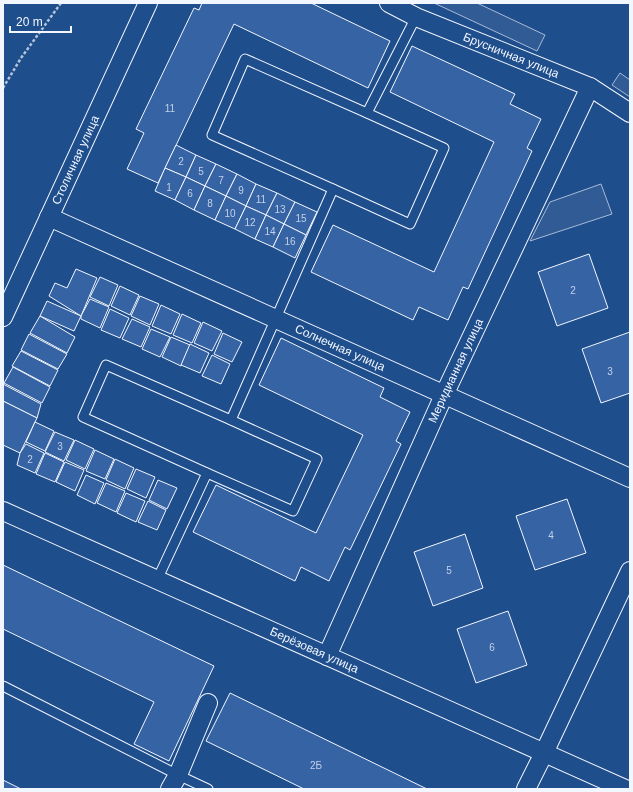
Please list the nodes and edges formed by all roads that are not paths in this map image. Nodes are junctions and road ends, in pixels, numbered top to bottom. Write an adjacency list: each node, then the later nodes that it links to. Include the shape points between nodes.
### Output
1 (148, 3): 8 (street, Столичная улица)
2 (389, 3): 3 (street, Брусничная улица)
3 (416, 17): 4 (street, Брусничная улица); 5 (lane)
4 (590, 88): 6 (street, Брусничная улица); 11 (street, Меридианная улица)
5 (367, 113): 7 (lane, via 444,148 410,224); 7 (lane, via 245,59 212,135)
6 (630, 113)
7 (333, 189): 10 (lane)
8 (49, 217): 9 (street, Столичная улица); 10 (street, Солнечная улица)
9 (3, 317)
10 (276, 319): 11 (street, Солнечная улица); 12 (lane)
11 (444, 395): 14 (street, Солнечная улица); 18 (street, Меридианная улица)
12 (231, 420): 13 (lane, via 317,458 293,511); 13 (lane, via 106,365 83,417)
13 (207, 473): 17 (lane)
14 (630, 478)
15 (3, 511): 17 (street, Берёзовая улица)
16 (630, 571): 21 (street)
17 (157, 580): 18 (street, Берёзовая улица)
18 (327, 656): 21 (street, Берёзовая улица)
19 (3, 686): 22 (lane)
20 (208, 703): 22 (street)
21 (544, 753): 24 (street); 25 (street, Берёзовая улица)
22 (174, 782): 23 (lane)
23 (208, 789)
24 (526, 789)
25 (625, 789)

